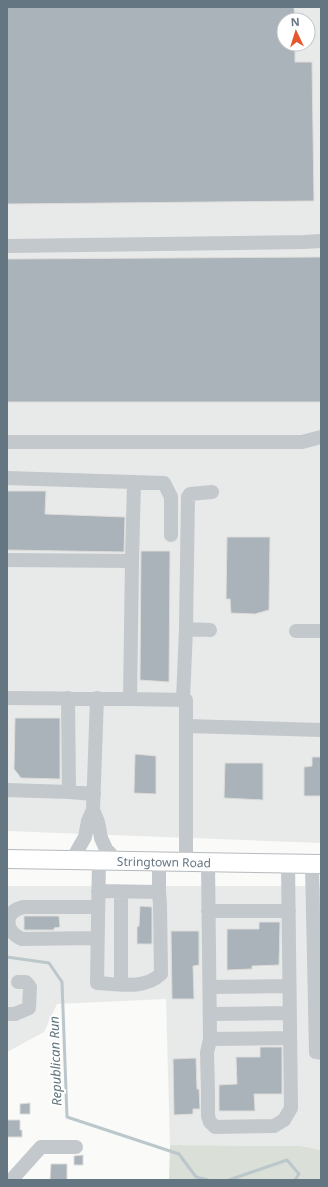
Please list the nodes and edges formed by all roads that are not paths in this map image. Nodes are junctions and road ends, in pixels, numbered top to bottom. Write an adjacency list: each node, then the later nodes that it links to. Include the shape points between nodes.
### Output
1 (321, 241): 2 (lane)
2 (7, 246)
3 (321, 437): 4 (lane, via 302,442)
4 (7, 442)
5 (7, 478): 6 (lane)
6 (134, 482): 8 (lane, via 164,483); 12 (lane)
7 (212, 492): 9 (lane, via 190,494)
8 (171, 497): 9 (lane); 10 (lane)
9 (188, 497): 13 (lane)
10 (172, 535)
11 (7, 560): 12 (lane)
12 (132, 561): 20 (lane)
13 (186, 629): 14 (lane); 21 (lane)
14 (210, 630)
15 (296, 631): 16 (lane)
16 (321, 631)
17 (7, 698): 18 (lane)
18 (68, 698): 19 (lane); 25 (lane)
19 (97, 698): 20 (lane); 26 (lane)
20 (130, 699): 21 (lane)
21 (183, 700): 22 (lane, via 186,700)
22 (186, 726): 23 (lane); 33 (lane)
23 (321, 730)
24 (7, 790): 25 (lane)
25 (69, 792): 26 (lane)
26 (94, 794): 27 (lane)
27 (93, 810): 29 (lane, via 85,837); 31 (lane, via 106,849)
28 (7, 859): 29 (main road, Stringtown Road)
29 (72, 860): 30 (main road, Stringtown Road)
30 (99, 860): 31 (main road, Stringtown Road); 37 (lane)
31 (117, 861): 32 (main road, Stringtown Road)
32 (159, 861): 33 (main road, Stringtown Road); 39 (lane)
33 (186, 862): 34 (main road, Stringtown Road)
34 (208, 862): 35 (main road, Stringtown Road); 42 (lane)
35 (288, 863): 36 (main road, Stringtown Road); 43 (lane)
36 (316, 864): 40 (lane)
37 (98, 891): 38 (lane); 41 (lane)
38 (121, 892): 39 (lane); 47 (lane)
39 (159, 892): 47 (lane, via 161,974 139,985)
40 (317, 903): 44 (lane)
41 (98, 907): 45 (lane); 45 (lane, via 16,908 10,914 8,922 14,936 22,939)
42 (208, 911): 43 (lane); 49 (lane)
43 (289, 911): 48 (lane)
44 (317, 930): 53 (lane)
45 (97, 938): 47 (lane, via 97,984)
46 (18, 982): 51 (lane, via 26,982 30,987 29,1008 15,1014)
47 (121, 984)
48 (290, 986): 49 (lane); 50 (lane)
49 (210, 987): 52 (lane)
50 (290, 1013): 52 (lane); 54 (lane)
51 (7, 1014)
52 (210, 1014): 55 (lane)
53 (318, 1029): 56 (lane, via 316,1052)
54 (290, 1038): 55 (lane); 55 (lane, via 291,1108 284,1120 274,1126 215,1127 208,1116 207,1053)
55 (210, 1039)
56 (321, 1052)
57 (76, 1147): 58 (lane, via 41,1147)
58 (12, 1176)

